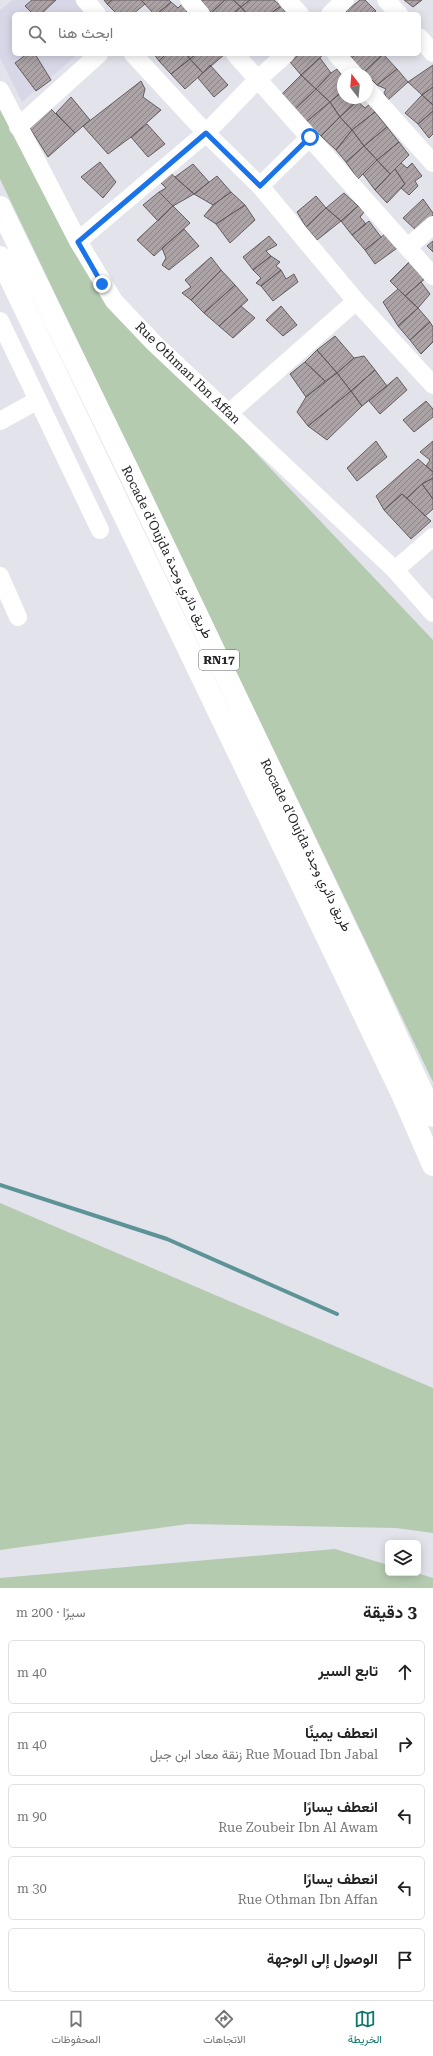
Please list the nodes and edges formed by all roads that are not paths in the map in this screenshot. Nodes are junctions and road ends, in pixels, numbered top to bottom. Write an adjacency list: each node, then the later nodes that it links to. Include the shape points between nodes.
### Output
1 (85, 0): 6 (street)
2 (189, 0): 7 (street)
3 (287, 0): 8 (street)
4 (345, 0): 9 (street)
5 (386, 0): 10 (street)
6 (96, 12)
7 (199, 12)
8 (298, 12)
9 (332, 12)
10 (397, 12)
11 (421, 39): 12 (street)
12 (433, 53)
13 (97, 56): 22 (street)
14 (135, 56): 23 (street)
15 (237, 56): 19 (street)
16 (284, 56): 19 (street)
17 (338, 56): 18 (street)
18 (349, 68)
19 (257, 80): 23 (street); 24 (street)
20 (0, 90): 22 (street, Rue Othman Ibn Affan)
21 (373, 96): 25 (street)
22 (18, 126): 29 (street, Rue Othman Ibn Affan)
23 (206, 133): 26 (street); 29 (street)
24 (310, 137): 26 (street); 30 (street)
25 (433, 163)
26 (260, 186): 33 (street)
27 (0, 207): 45 (highway, Rocade d'Oujda طريق دائري وجدة / RN17, via 128,470)
28 (433, 225): 30 (street)
29 (78, 242): 37 (street, Rue Othman Ibn Affan, via 114,301 154,343)
30 (408, 247): 32 (street)
31 (0, 257): 46 (highway, Rocade d'Oujda طريق دائري وجدة / RN17, via 341,965)
32 (433, 276)
33 (356, 301): 35 (street); 37 (street)
34 (0, 321): 36 (street)
35 (433, 385)
36 (38, 400): 38 (street); 39 (street)
37 (229, 413): 41 (street, Rue Othman Ibn Affan)
38 (0, 421)
39 (100, 530)
40 (433, 537): 41 (street)
41 (395, 570): 43 (street, Rue Othman Ibn Affan)
42 (0, 576): 44 (street)
43 (433, 613)
44 (18, 618)
45 (433, 1116)
46 (433, 1165)

